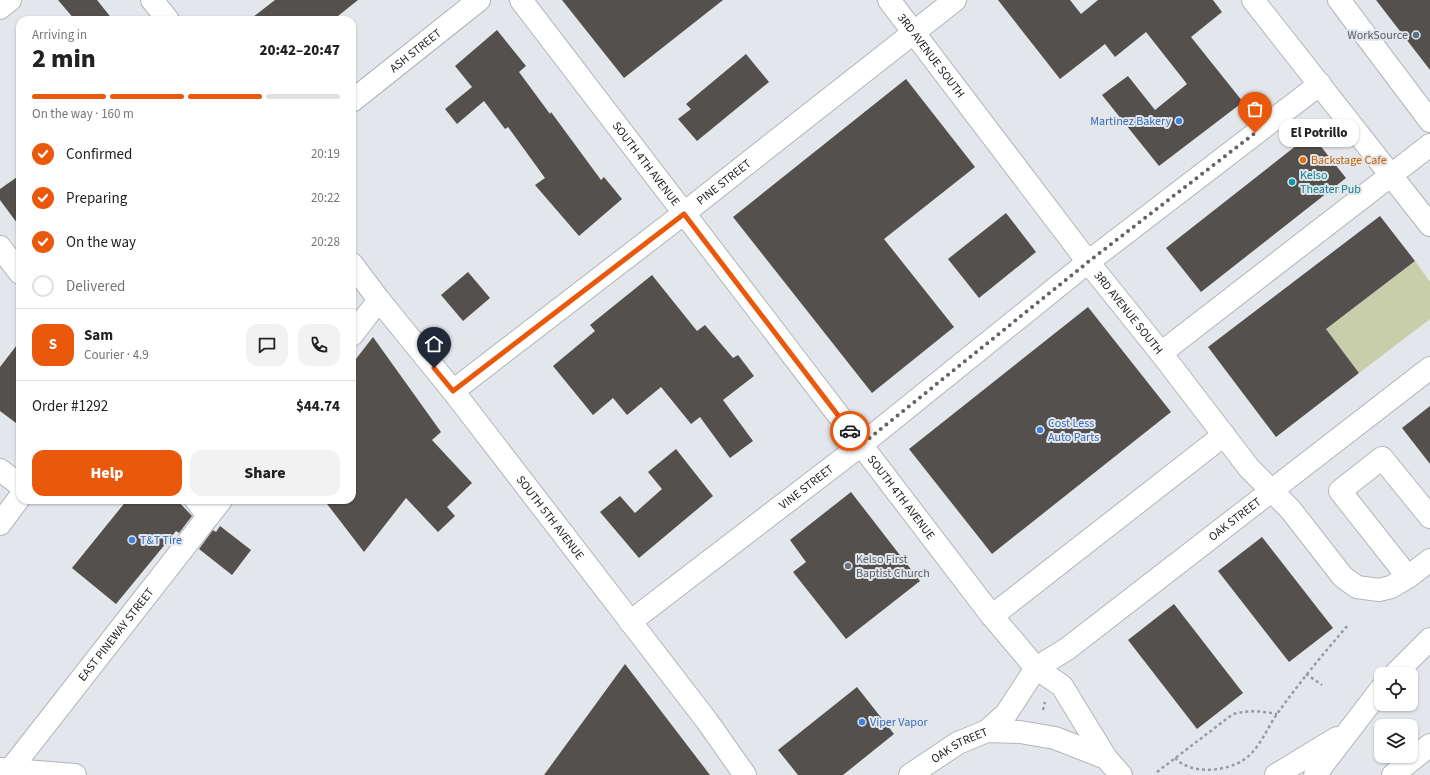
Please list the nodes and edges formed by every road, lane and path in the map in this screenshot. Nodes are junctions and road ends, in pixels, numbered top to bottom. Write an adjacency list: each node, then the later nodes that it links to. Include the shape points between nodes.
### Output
1 (10, 0): 9 (street)
2 (152, 0): 10 (street)
3 (479, 0): 13 (street, ASH STREET)
4 (521, 0): 17 (street, SOUTH 4TH AVENUE)
5 (889, 0): 11 (street, 3RD AVENUE SOUTH)
6 (955, 0): 11 (street, PINE STREET)
7 (1253, 0): 12 (street)
8 (1339, 0): 14 (street)
9 (0, 8)
10 (165, 16)
11 (914, 31): 17 (street, PINE STREET); 20 (street, 3RD AVENUE SOUTH)
12 (1320, 84): 16 (street); 20 (street, VINE STREET)
13 (356, 98)
14 (1430, 121)
15 (1430, 145): 16 (street)
16 (1391, 174): 18 (street); 25 (street)
17 (684, 214): 27 (street, PINE STREET); 29 (street, SOUTH 4TH AVENUE)
18 (1430, 225)
19 (0, 248): 21 (street)
20 (1088, 262): 25 (street, 3RD AVENUE SOUTH); 29 (street, VINE STREET)
21 (16, 268)
22 (356, 269): 23 (street, SOUTH 5TH AVENUE)
23 (379, 300): 24 (street); 27 (street, SOUTH 5TH AVENUE)
24 (356, 330)
25 (1161, 353): 28 (street, 3RD AVENUE SOUTH)
26 (1430, 368): 32 (street, OAK STREET)
27 (453, 391): 40 (street, SOUTH 5TH AVENUE)
28 (1224, 435): 32 (street, 3RD AVENUE SOUTH, via 1249,468); 39 (street)
29 (861, 445): 39 (street, SOUTH 4TH AVENUE); 40 (street, VINE STREET)
30 (0, 470): 31 (street)
31 (16, 482)
32 (1272, 491): 38 (street, 3RD AVENUE SOUTH, via 1343,577 1357,587 1379,590 1391,587); 44 (street, OAK STREET, via 1067,649)
33 (16, 502): 36 (street)
34 (209, 505): 54 (street, EAST PINEWAY STREET)
35 (1430, 517): 38 (street, via 1382,458 1340,491)
36 (0, 524)
37 (1430, 560): 38 (street)
38 (1408, 577)
39 (992, 616): 44 (street, SOUTH 4TH AVENUE)
40 (630, 622): 58 (street, SOUTH 5TH AVENUE, via 708,721)
41 (1348, 625): 45 (path)
42 (1430, 639): 43 (street)
43 (1402, 667)
44 (1036, 668): 49 (street, via 1006,714); 52 (street, SOUTH 4TH AVENUE, via 1062,686)
45 (1306, 674): 46 (path); 48 (path)
46 (1322, 685)
47 (1374, 698): 50 (street)
48 (1277, 714): 53 (path, via 1260,710 1233,714); 55 (path, via 1256,748 1246,758 1234,766)
49 (987, 731): 52 (street, OAK STREET, via 1037,733); 59 (street, OAK STREET, via 958,743)
50 (1347, 732): 62 (street); 63 (street)
51 (1430, 745): 64 (street)
52 (1106, 758): 60 (street)
53 (1175, 758): 55 (path, via 1184,767); 56 (path)
54 (5, 770): 57 (street)
55 (1214, 770): 61 (path)
56 (1157, 772)
57 (75, 775)
58 (745, 775)
59 (910, 775)
60 (1121, 775)
61 (1215, 775)
62 (1276, 775)
63 (1315, 775)
64 (1393, 775)

